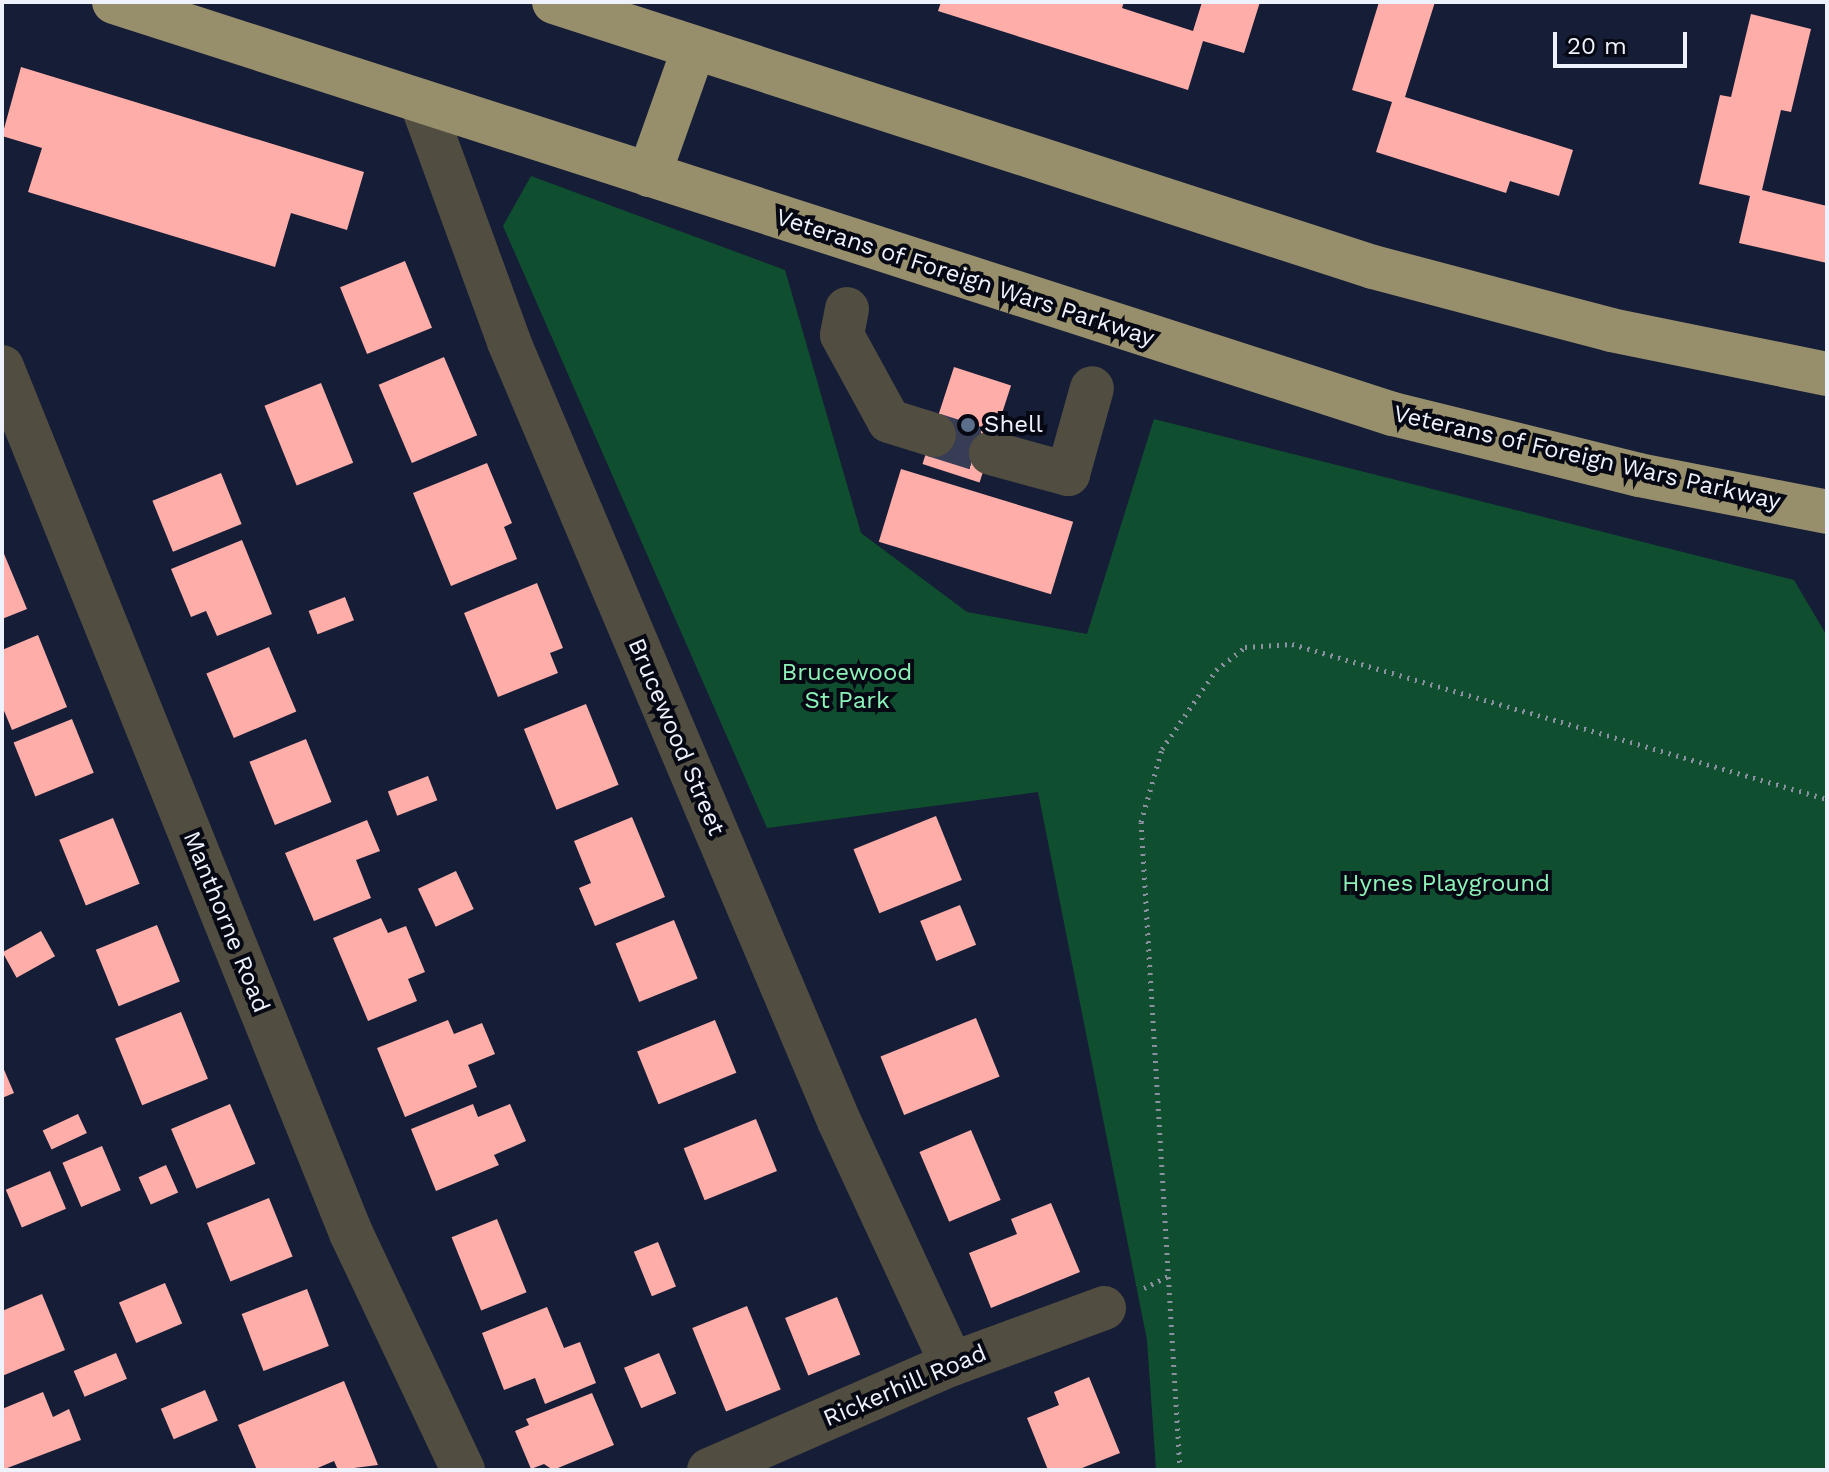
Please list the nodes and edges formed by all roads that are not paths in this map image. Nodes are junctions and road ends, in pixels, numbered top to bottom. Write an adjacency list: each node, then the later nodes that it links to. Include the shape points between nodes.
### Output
1 (114, 2): 4 (highway, Veterans of Foreign Wars Parkway)
2 (554, 2): 3 (highway)
3 (694, 48): 5 (highway); 8 (highway, via 1413,279 1611,330)
4 (421, 101): 5 (highway, Veterans of Foreign Wars Parkway); 14 (street, Brucewood Street, via 516,357 839,1121)
5 (649, 175): 12 (highway, Veterans of Foreign Wars Parkway, via 1393,414 1639,475)
6 (847, 309): 10 (street, via 842,335 889,421)
7 (2, 367): 15 (street, Manthorne Road, via 351,1233)
8 (1827, 374)
9 (1092, 388): 11 (street, via 1068,474)
10 (934, 435)
11 (991, 453)
12 (1827, 512)
13 (1104, 1308): 14 (street, Rickerhill Road)
14 (952, 1364): 16 (street, Rickerhill Road)
15 (463, 1470)
16 (709, 1470)

